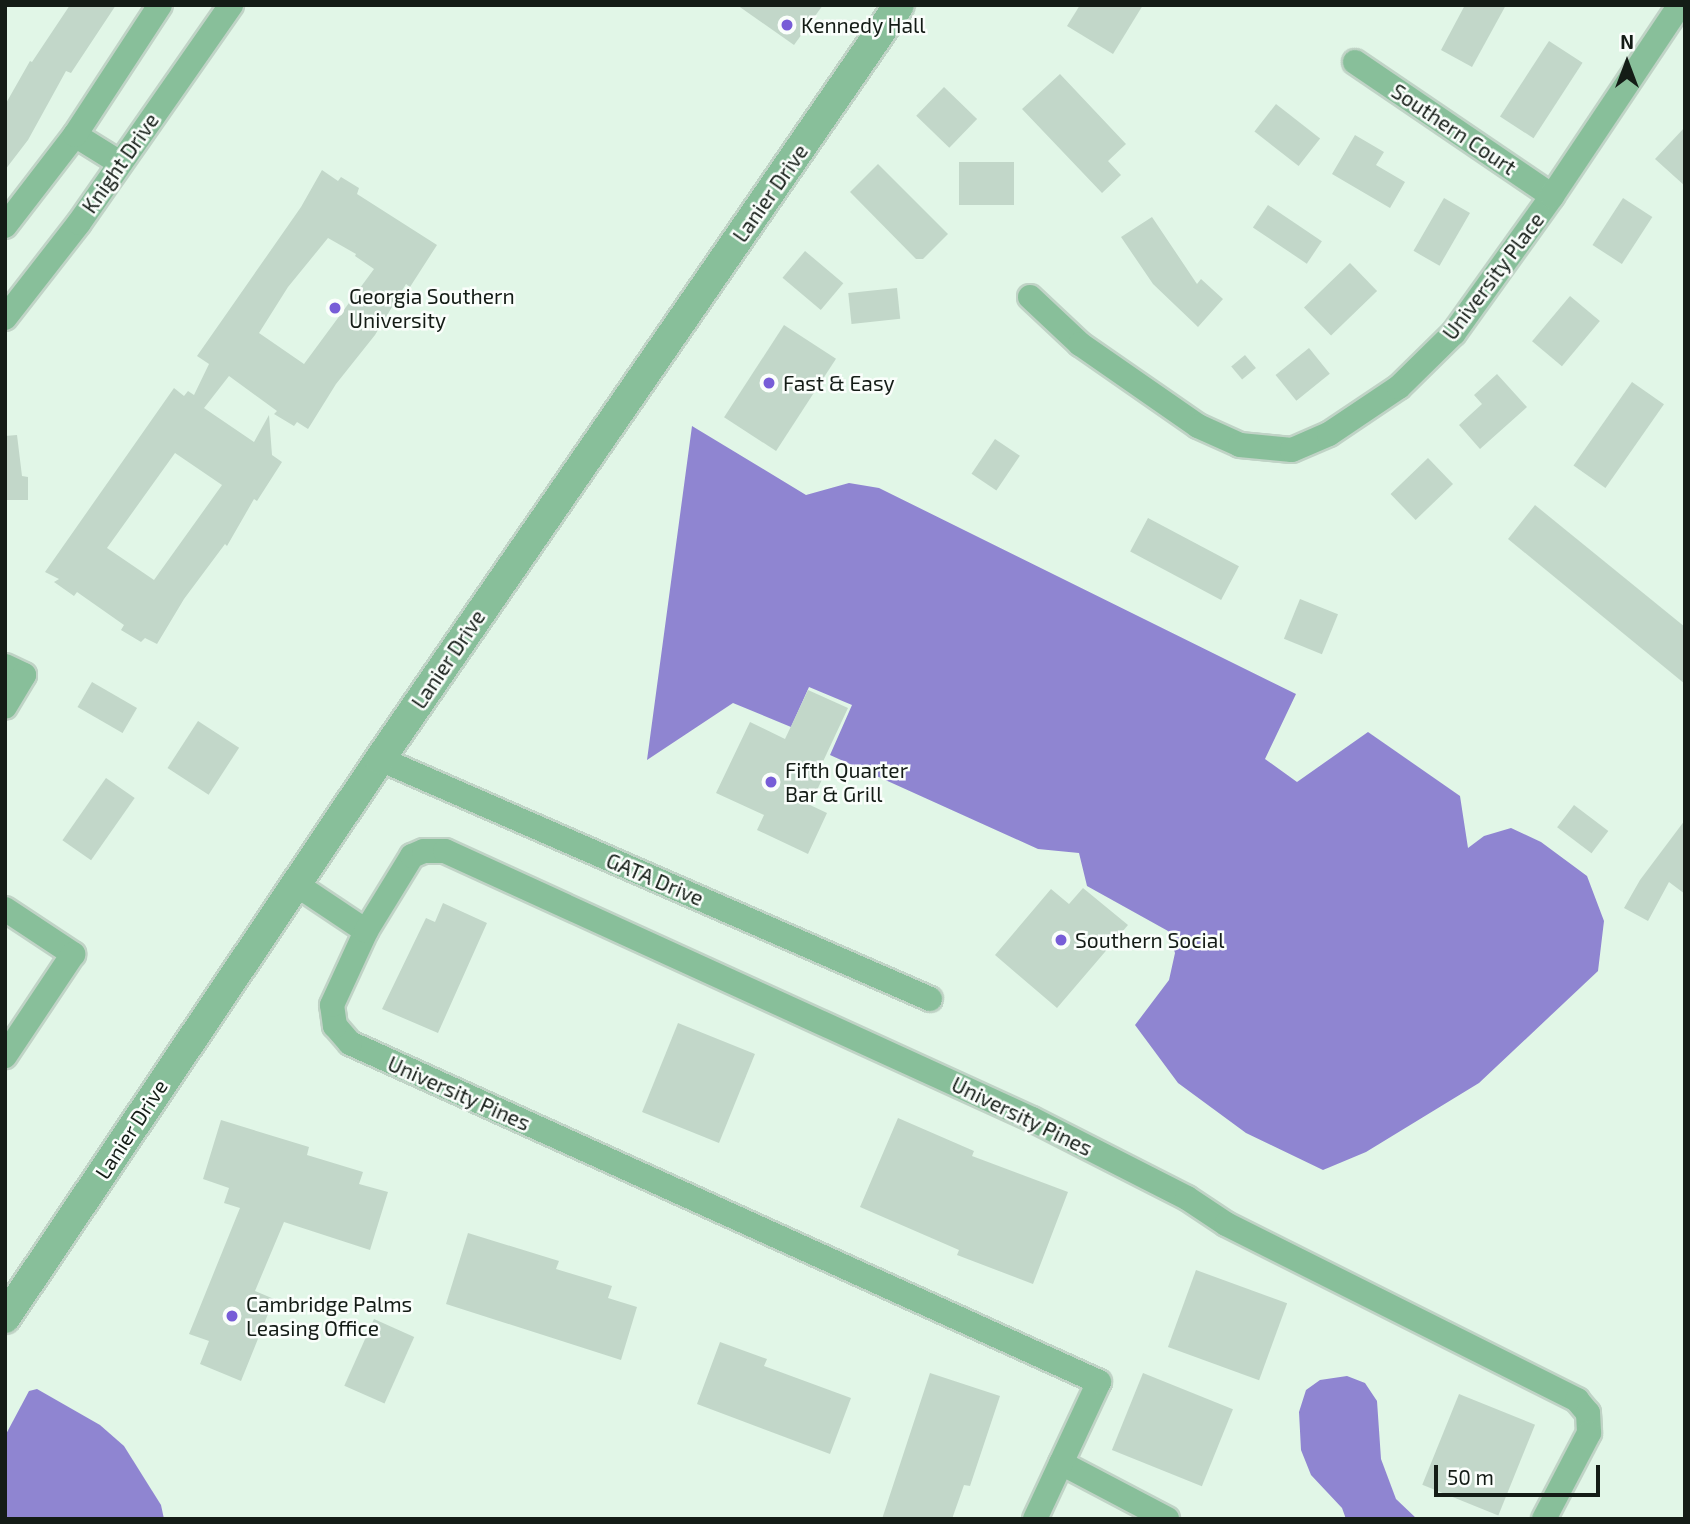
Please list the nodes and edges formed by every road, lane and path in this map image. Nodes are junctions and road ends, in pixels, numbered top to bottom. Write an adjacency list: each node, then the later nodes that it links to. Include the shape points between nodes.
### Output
1 (160, 5): 6 (street)
2 (899, 5): 14 (street, Lanier Drive)
3 (1680, 5): 8 (street, University Place)
4 (220, 9): 7 (street, Knight Drive)
5 (1355, 62): 8 (street, Southern Court)
6 (75, 135): 7 (street); 9 (street)
7 (120, 163): 11 (street, Knight Drive)
8 (1552, 196): 10 (street, University Place, via 1454,333 1399,387 1329,434 1292,450 1240,445 1198,426 1080,344)
9 (5, 226)
10 (1030, 297)
11 (5, 318)
12 (5, 666): 13 (street, via 24,676)
13 (5, 707)
14 (380, 759): 15 (street, Lanier Drive); 18 (street, GATA Drive)
15 (297, 885): 17 (street); 20 (street, Lanier Drive)
16 (5, 909): 19 (street, via 73,954)
17 (366, 931): 21 (street, University Pines, via 332,1004 335,1026 350,1043 1099,1382); 24 (street, University Pines, via 412,856 445,851 1032,1119 1187,1198 1226,1224 1577,1400 1588,1413 1589,1433)
18 (930, 999)
19 (5, 1056)
20 (6, 1315)
21 (1061, 1463): 22 (street, University Pines); 23 (street)
22 (1035, 1519)
23 (1167, 1519)
24 (1544, 1519)

